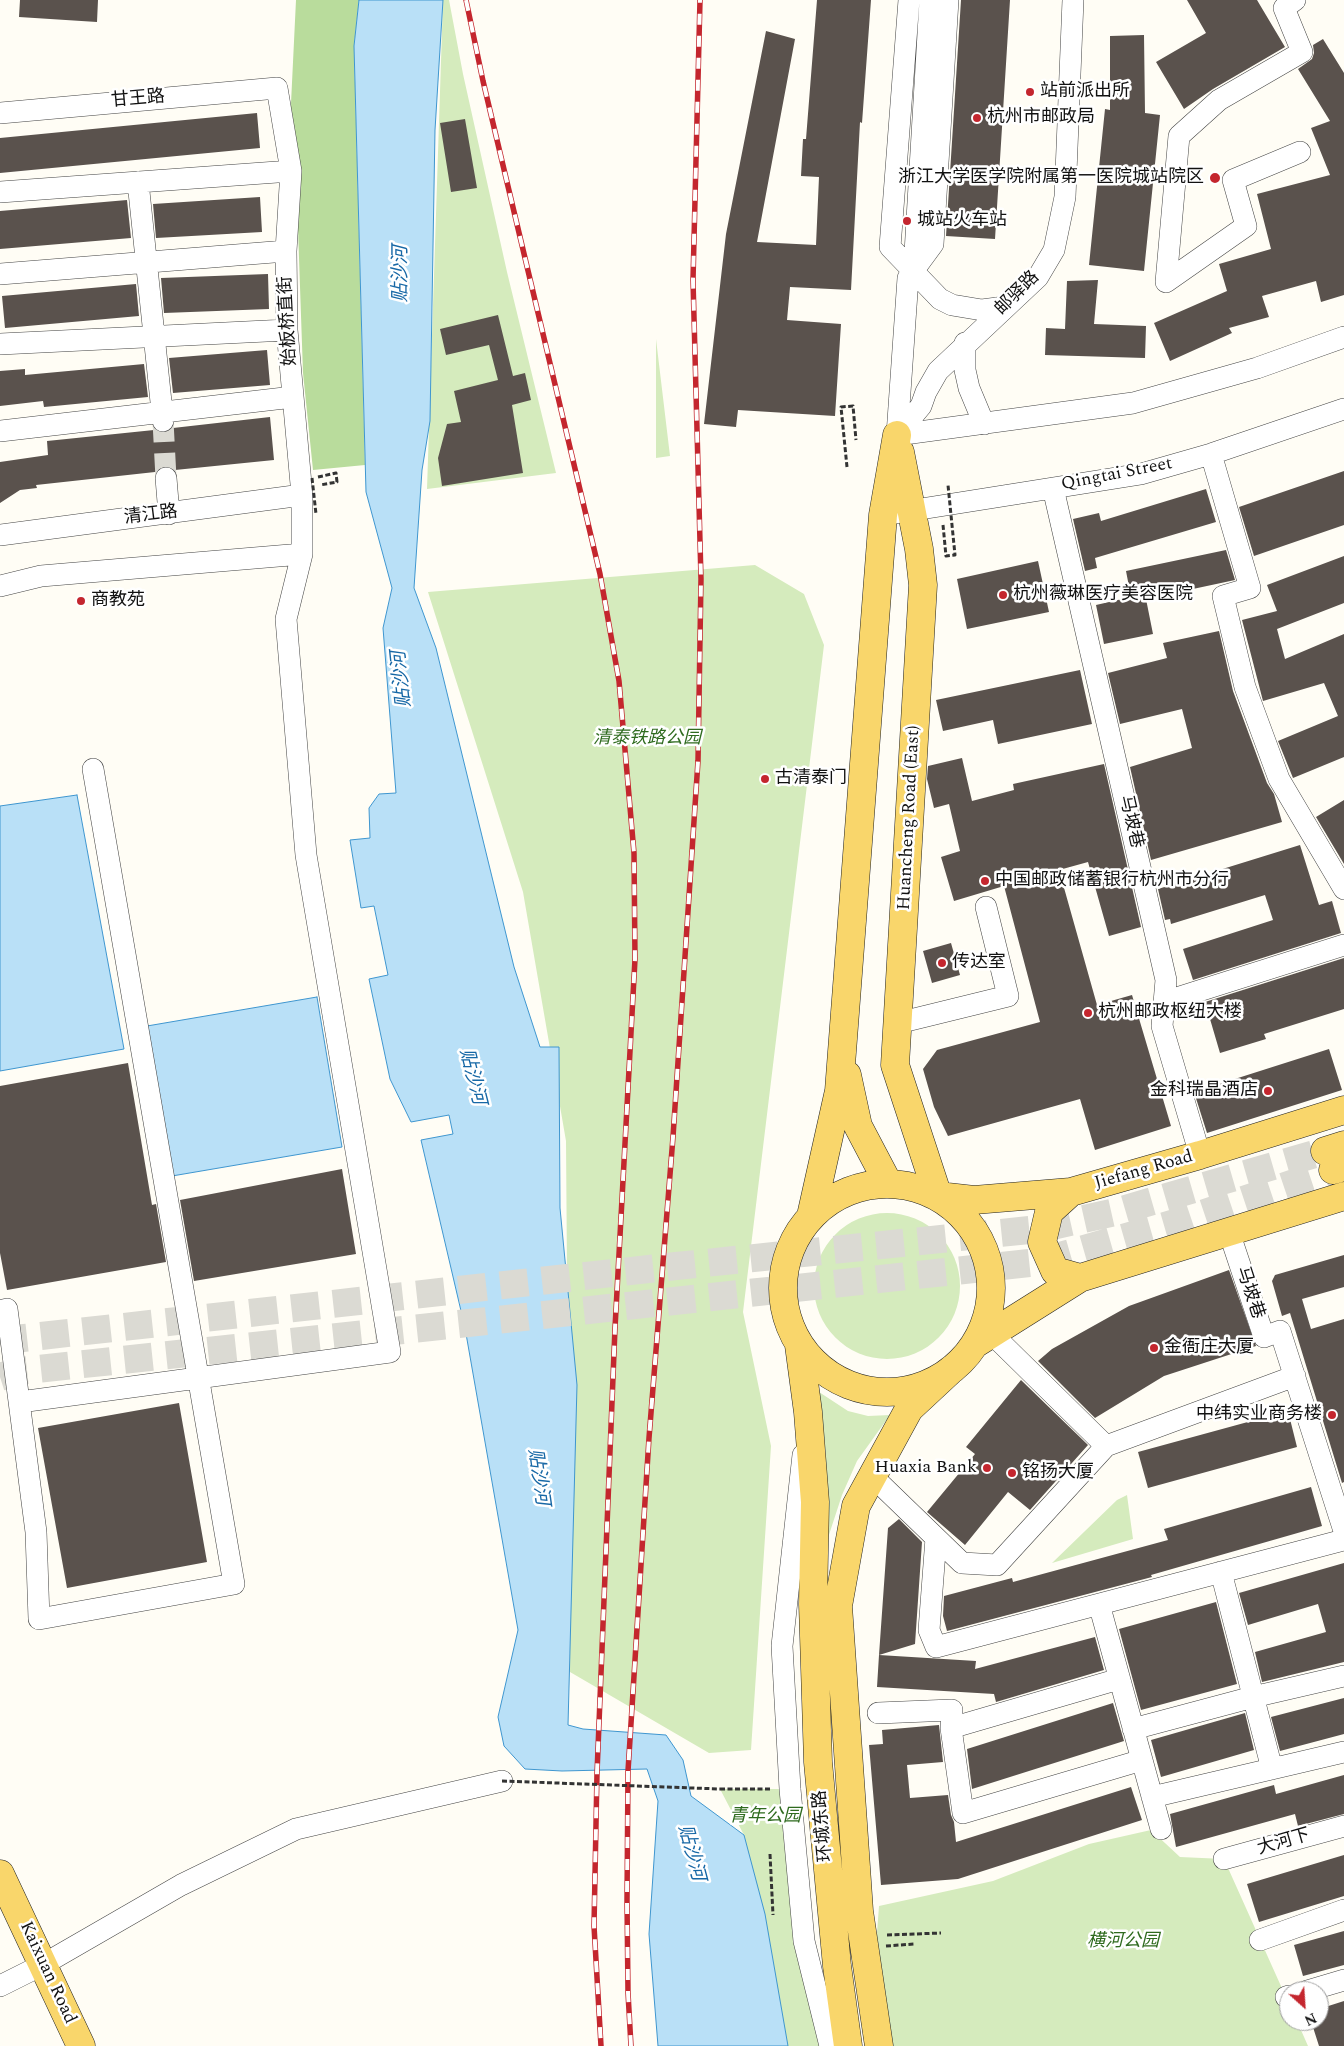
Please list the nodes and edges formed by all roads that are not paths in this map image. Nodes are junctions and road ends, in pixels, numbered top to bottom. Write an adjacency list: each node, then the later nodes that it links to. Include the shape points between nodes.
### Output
1 (909, 0): 14 (street, via 890,247)
2 (930, 0): 14 (street, Huancheng Road (East))
3 (948, 0): 14 (street, Huancheng Road (East), via 933,244)
4 (1073, 0): 16 (street, 邮驿路, via 1065,197 1054,250 1038,277)
5 (1294, 0): 8 (street, via 1284,8 1302,52 1219,100 1179,136 1166,282 1246,226 1233,180)
6 (277, 88): 7 (street, 甘王路); 9 (street, 始板桥直街)
7 (0, 113)
8 (1300, 152)
9 (290, 171): 10 (street); 12 (street, 始板桥直街)
10 (138, 182): 11 (street); 13 (street)
11 (0, 192)
12 (286, 251): 13 (street); 17 (street, 始板桥直街)
13 (146, 261): 15 (street); 18 (street)
14 (914, 270): 16 (street, via 940,299 952,305 982,310); 27 (street, Huancheng Road (East), via 908,278)
15 (0, 274)
16 (1005, 308): 20 (street, 邮驿路)
17 (287, 330): 18 (street); 22 (street, 始板桥直街)
18 (154, 335): 21 (street); 24 (street)
19 (1344, 337): 25 (street, via 1257,368 1133,403)
20 (965, 343): 25 (street, via 969,388); 27 (street, 邮驿路, via 938,370 922,406)
21 (0, 344)
22 (294, 397): 24 (street); 30 (street, 始板桥直街)
23 (1344, 409): 28 (street, Qingtai Street)
24 (163, 417): 26 (street)
25 (984, 424): 27 (street)
26 (0, 431)
27 (897, 435): 32 (main road, Huancheng Road (East)); 34 (main road, Huancheng Road (East))
28 (1212, 454): 31 (street, Qingtai Street, via 1141,474); 39 (street, via 1250,588 1223,596 1244,687 1278,778)
29 (166, 478): 33 (street)
30 (307, 487): 33 (street, 清江路); 36 (street, 始板桥直街)
31 (1054, 488): 32 (street, Qingtai Street); 42 (street, 马坡巷, via 1166,980)
32 (912, 511): 34 (street, Qingtai Street); 43 (main road, Huancheng Road (East), via 923,585)
33 (169, 514): 35 (street, 清江路)
34 (883, 515): 44 (main road, Huancheng Road (East))
35 (0, 534)
36 (302, 554): 37 (street, via 41,576); 59 (street, 始板桥直街, via 286,619 306,855 390,1352)
37 (0, 586)
38 (93, 769): 59 (street)
39 (1344, 889)
40 (986, 907): 43 (street, via 1008,996)
41 (1344, 945): 42 (street)
42 (1164, 1002): 46 (street, 马坡巷, via 1162,1026)
43 (898, 1023): 49 (main road, Huancheng Road (East), via 895,1065)
44 (842, 1033): 47 (main road, via 848,1089 858,1126); 51 (main road, via 838,1091)
45 (1344, 1110): 46 (main road, Jiefang Road)
46 (1200, 1155): 48 (main road, Jiefang Road)
47 (888, 1183): 49 (main road); 51 (main road, via 860,1187 842,1194)
48 (1071, 1192): 49 (main road, Jiefang Road, via 974,1200); 53 (main road, via 1049,1212 1042,1242 1055,1271)
49 (938, 1196): 55 (main road, via 964,1217 983,1245 991,1278 989,1312)
50 (1344, 1196): 52 (main road)
51 (811, 1216): 56 (main road, via 792,1245 784,1270 782,1296 788,1322)
52 (1229, 1232): 53 (main road); 58 (street, 马坡巷, via 1264,1337 1280,1331)
53 (1080, 1278): 55 (main road)
54 (0, 1311): 60 (street, via 7,1309)
55 (983, 1338): 57 (main road); 62 (street)
56 (799, 1346): 57 (main road, via 823,1371 854,1387 880,1391 922,1386); 61 (main road)
57 (952, 1369): 63 (main road, via 909,1409)
58 (1295, 1376): 62 (street); 64 (street, 马坡巷)
59 (198, 1379): 60 (street); 60 (street, via 234,1584 39,1619 36,1532)
60 (20, 1402)
61 (808, 1412): 69 (main road); 92 (street, via 782,1646 790,1789 804,1941)
62 (1106, 1446): 65 (street, via 997,1565 962,1563)
63 (872, 1476): 65 (street); 69 (main road, via 856,1506)
64 (1344, 1531)
65 (936, 1538): 68 (street, via 929,1630 936,1647)
66 (1344, 1540): 67 (street)
67 (1221, 1572): 68 (street); 72 (street)
68 (1099, 1604): 71 (street)
69 (826, 1605): 93 (main road, 环城东路, via 818,1762 837,1966); 94 (main road, 环城东路, via 859,1911)
70 (1344, 1676): 72 (street)
71 (1119, 1679): 74 (street); 75 (street)
72 (1253, 1696): 75 (street); 78 (street)
73 (878, 1713): 74 (street, via 952,1710)
74 (951, 1728): 77 (street, via 963,1813)
75 (1133, 1729): 77 (street)
76 (1344, 1752): 78 (street)
77 (1142, 1760): 80 (street)
78 (1272, 1769): 80 (street)
79 (502, 1780): 87 (street, via 296,1829 181,1885)
80 (1152, 1798): 82 (street)
81 (1344, 1826): 83 (street, 大河下)
82 (1161, 1829)
83 (1224, 1859)
84 (0, 1874): 87 (main road, Kaixuan Road)
85 (1344, 1910): 86 (street)
86 (1260, 1940)
87 (44, 1964): 90 (street); 91 (main road, Kaixuan Road)
88 (1344, 1980): 89 (street)
89 (1329, 1984)
90 (0, 1986)
91 (80, 2046)
92 (830, 2046)
93 (848, 2046)
94 (879, 2046)

